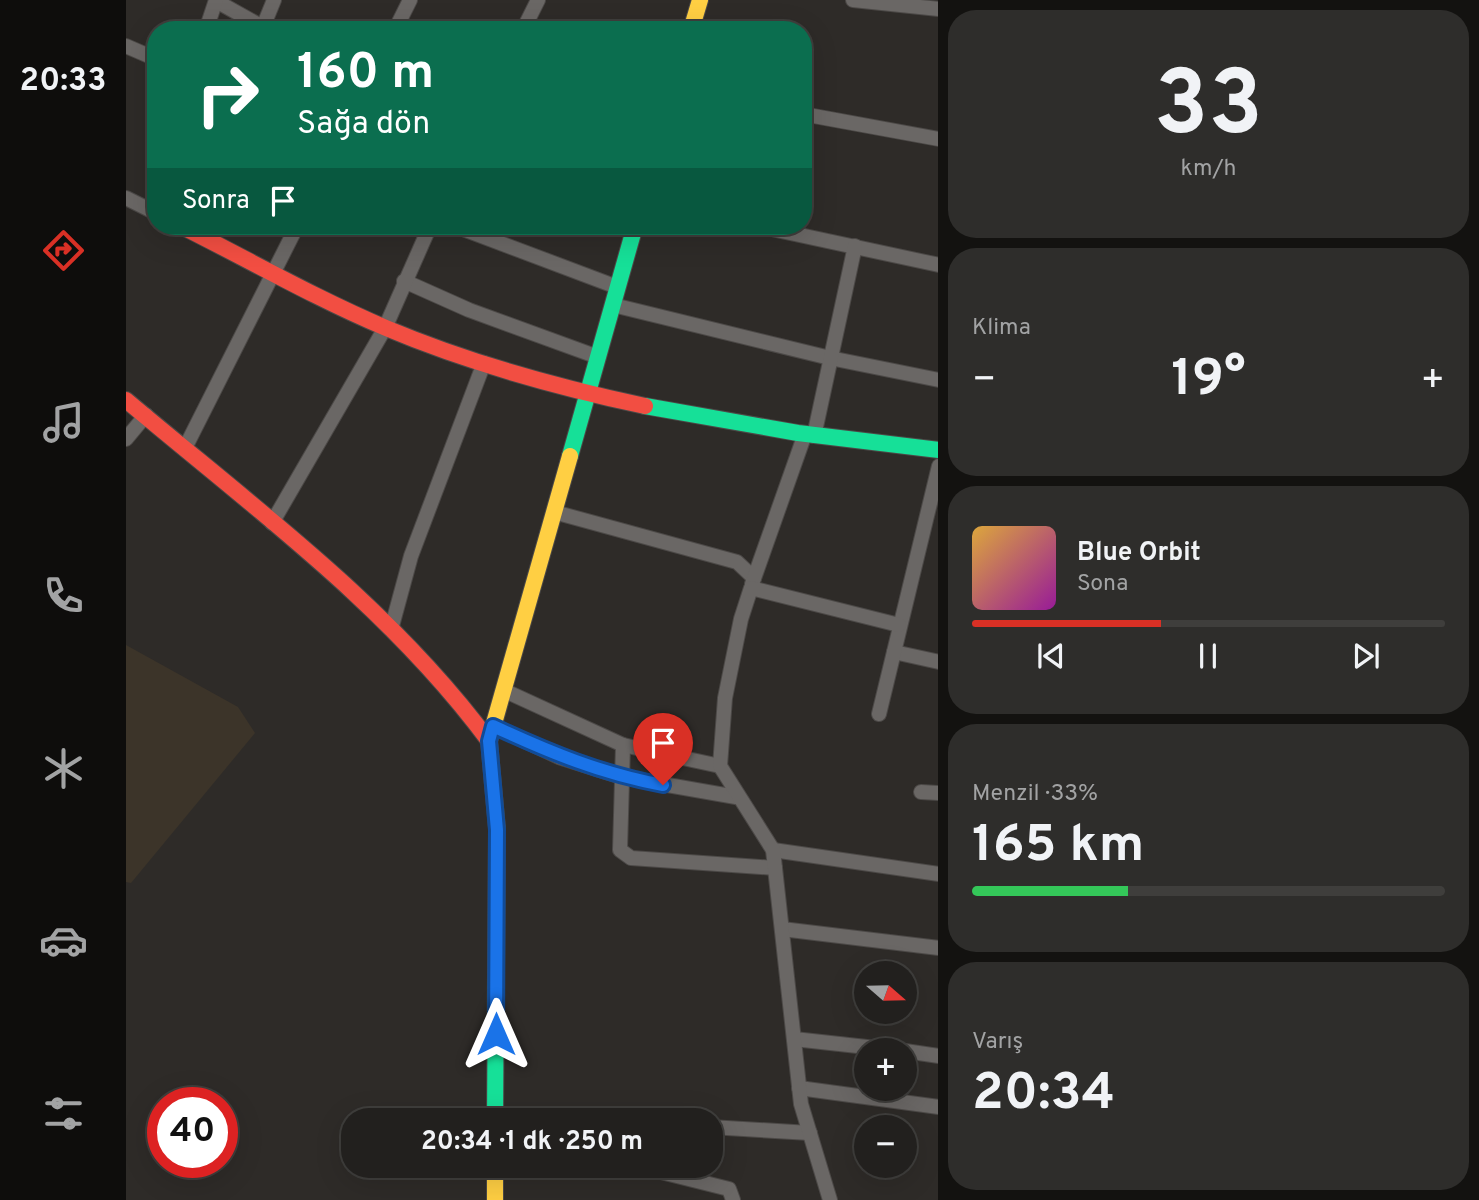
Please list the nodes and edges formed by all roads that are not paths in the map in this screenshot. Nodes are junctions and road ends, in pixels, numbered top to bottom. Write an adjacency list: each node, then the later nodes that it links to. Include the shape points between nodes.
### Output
1 (274, 0): 10 (street)
2 (410, 0): 11 (street)
3 (538, 0): 12 (street)
4 (700, 0): 13 (street)
5 (853, 0): 7 (street)
6 (216, 1): 8 (street); 9 (street)
7 (938, 9)
8 (209, 21)
9 (252, 21)
10 (268, 21)
11 (400, 21)
12 (528, 21)
13 (694, 21)
14 (126, 46): 15 (street)
15 (147, 55)
16 (812, 116): 17 (street)
17 (938, 139)
18 (126, 198): 19 (street)
19 (147, 208)
20 (199, 235): 28 (street)
21 (293, 235): 28 (street)
22 (426, 235): 29 (street)
23 (479, 235): 30 (street)
24 (632, 235): 30 (street)
25 (802, 235): 26 (street)
26 (855, 246): 27 (street); 34 (street)
27 (938, 265)
28 (275, 272): 32 (street); 42 (street)
29 (404, 281): 32 (street); 33 (street, via 469,310)
30 (617, 287): 31 (street)
31 (613, 305): 33 (street); 34 (street)
32 (385, 328): 35 (street); 46 (street)
33 (598, 356): 37 (street)
34 (830, 358): 36 (street); 40 (street)
35 (484, 363): 37 (street); 49 (street, via 411,556)
36 (938, 380)
37 (587, 395): 40 (street); 45 (street)
38 (126, 400): 39 (street)
39 (146, 415): 41 (street); 42 (street)
40 (809, 435): 43 (street); 47 (street)
41 (126, 439)
42 (185, 448): 46 (street)
43 (938, 450)
44 (938, 466): 48 (street)
45 (554, 512): 47 (street, via 737,562); 52 (street)
46 (272, 523): 49 (street)
47 (753, 583): 48 (street); 56 (street, via 725,698)
48 (899, 625): 50 (street)
49 (392, 626): 54 (street)
50 (894, 652): 51 (street); 53 (street)
51 (938, 662)
52 (503, 690): 54 (street); 55 (street)
53 (879, 713)
54 (491, 733): 57 (street); 72 (street, via 497,830)
55 (623, 745): 56 (street); 57 (street)
56 (720, 766): 60 (street)
57 (622, 777): 60 (street); 62 (street, via 620,850 631,858)
58 (921, 792): 59 (street)
59 (938, 793)
60 (736, 797): 61 (street)
61 (773, 850): 62 (street); 63 (street)
62 (775, 868): 64 (street)
63 (938, 874)
64 (782, 929): 65 (street); 66 (street)
65 (938, 948)
66 (794, 1038): 67 (street); 70 (street)
67 (854, 1045)
68 (917, 1053): 69 (street)
69 (938, 1056)
70 (800, 1088): 71 (street); 74 (street)
71 (938, 1107)
72 (495, 1108)
73 (723, 1128): 74 (street)
74 (810, 1133): 79 (street)
75 (495, 1178): 77 (street)
76 (691, 1178): 78 (street, via 729,1189)
77 (495, 1200)
78 (733, 1200)
79 (830, 1200)

